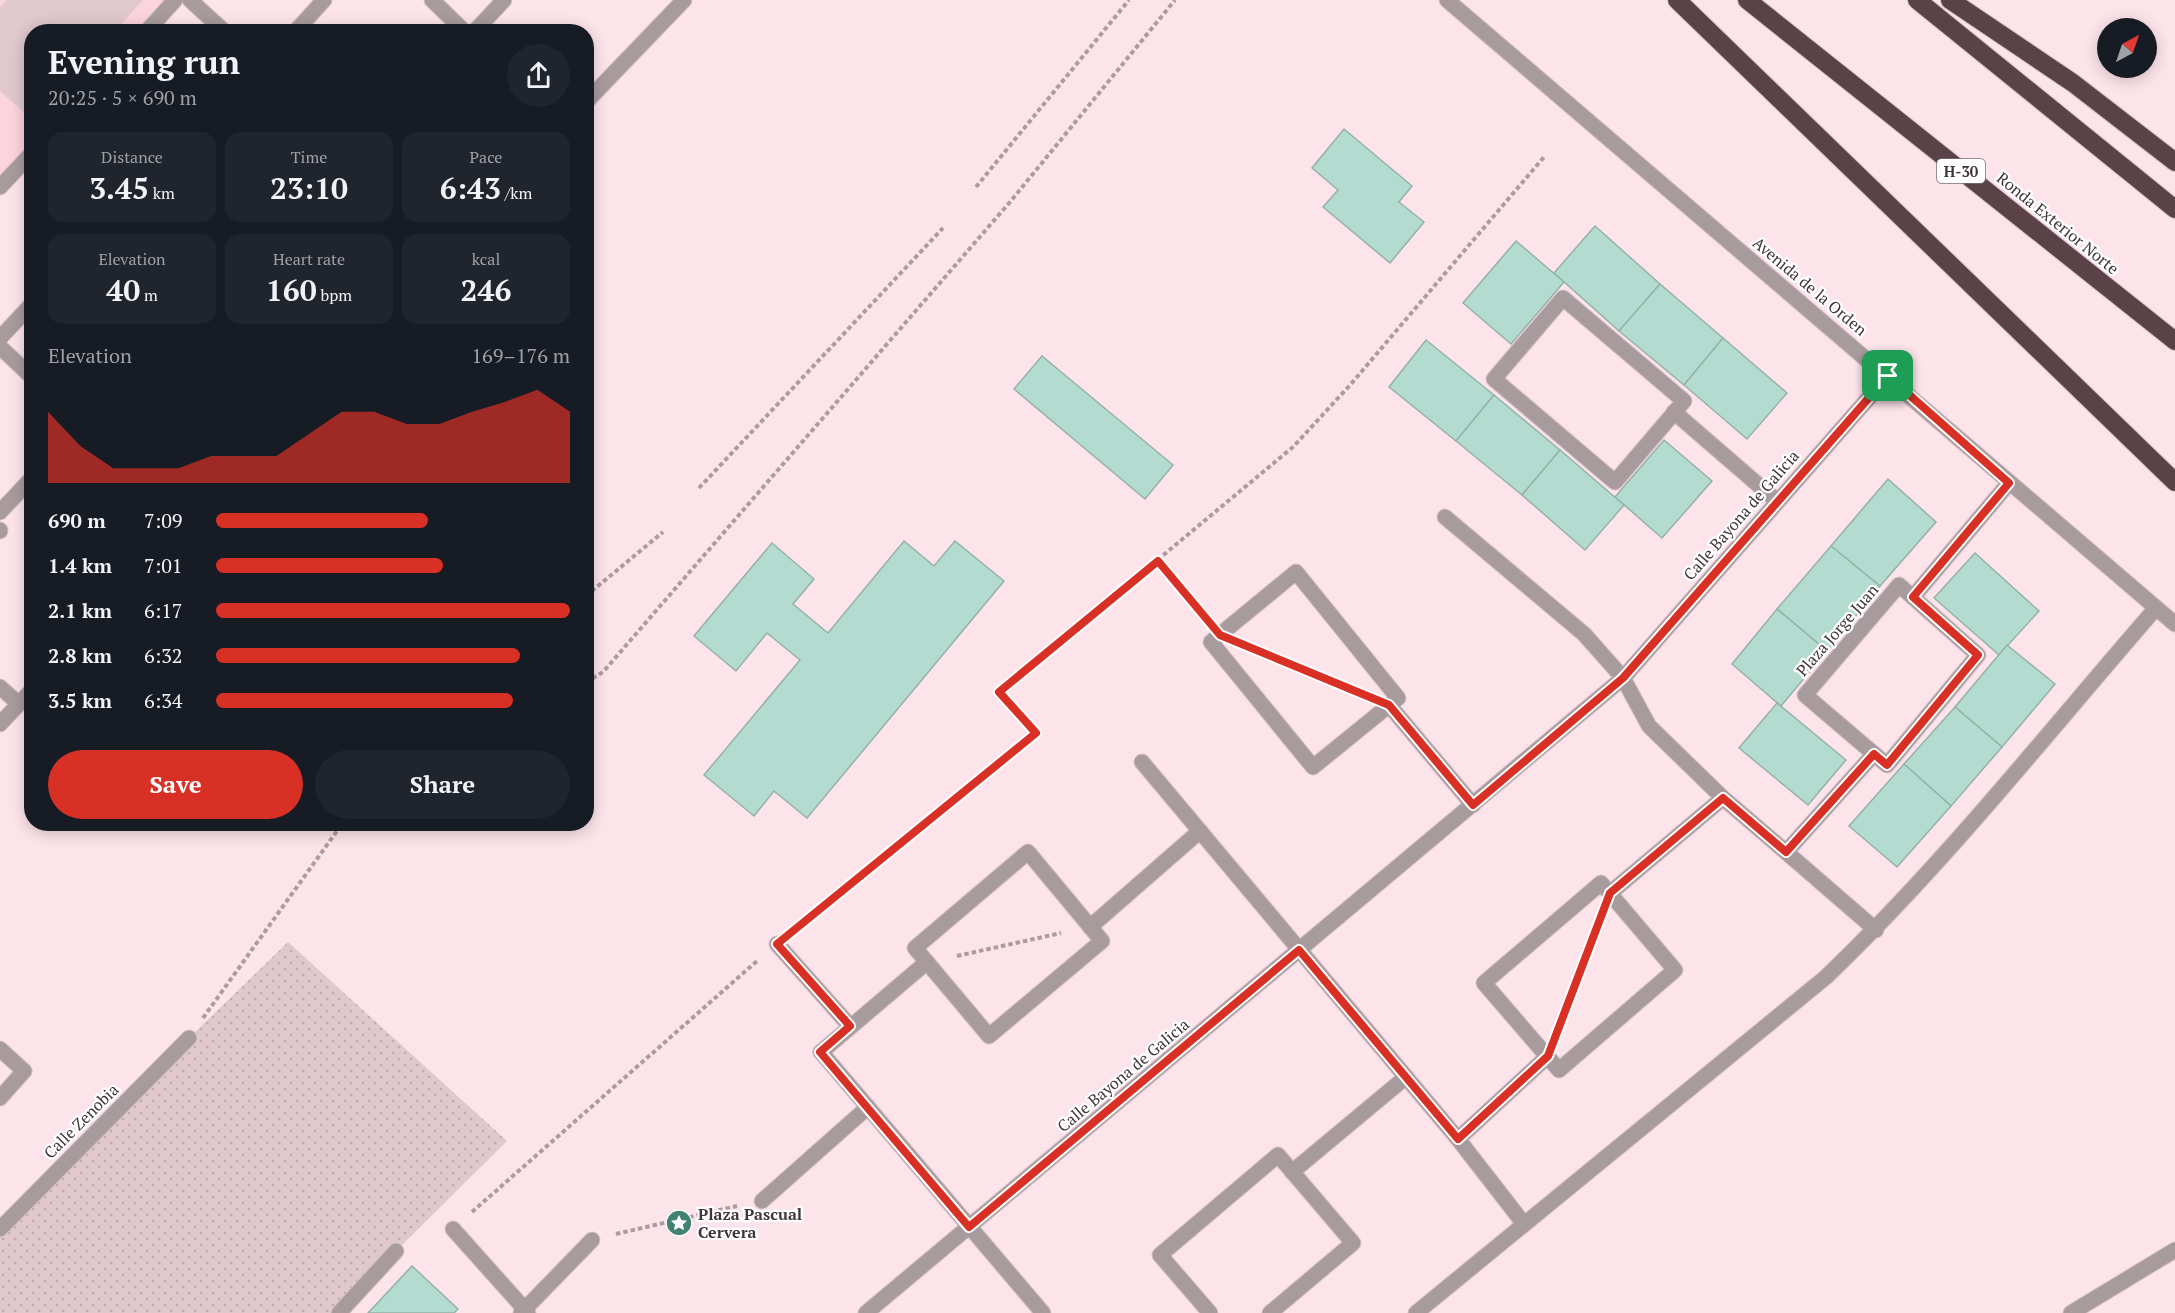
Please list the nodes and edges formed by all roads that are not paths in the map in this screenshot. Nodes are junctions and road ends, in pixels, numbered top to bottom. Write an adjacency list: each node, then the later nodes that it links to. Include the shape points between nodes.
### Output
1 (175, 0): 12 (street)
2 (190, 0): 13 (street)
3 (324, 0): 14 (street)
4 (432, 0): 15 (street)
5 (504, 0): 16 (street)
6 (684, 0): 17 (street)
7 (1447, 0): 27 (street, Avenida de la Orden)
8 (1677, 0): 29 (highway)
9 (1748, 0): 24 (highway, Ronda Exterior Norte / H-30)
10 (1917, 0): 21 (highway)
11 (1950, 0): 19 (highway, via 2073,84)
12 (153, 24)
13 (216, 24)
14 (302, 24)
15 (457, 24)
16 (481, 24)
17 (594, 94)
18 (24, 162): 20 (street)
19 (2175, 162)
20 (0, 187)
21 (2175, 209)
22 (24, 312): 23 (street)
23 (0, 338)
24 (2175, 341)
25 (0, 347): 26 (street)
26 (24, 370)
27 (1888, 376): 30 (street, Avenida de la Orden); 32 (street, Calle Bayona de Galicia)
28 (1674, 412): 28 (street, via 1684,401 1563,298 1494,379 1615,482); 32 (street)
29 (2175, 482)
30 (2009, 483): 35 (street); 36 (street, Avenida de la Orden)
31 (24, 486): 33 (street)
32 (1777, 501): 38 (street, Calle Bayona de Galicia)
33 (0, 512)
34 (1445, 516): 38 (street, via 1584,634)
35 (1913, 597): 44 (street, via 1978,655 1887,765); 44 (street, Plaza Jorge Juan, via 1899,585 1805,695)
36 (2156, 608): 37 (street, Avenida de la Orden); 52 (street)
37 (2175, 624)
38 (1623, 678): 46 (street, via 1649,726); 47 (street, Calle Bayona de Galicia)
39 (0, 687): 41 (street)
40 (24, 699): 41 (street)
41 (19, 704): 43 (street)
42 (1389, 705): 42 (street, via 1398,698 1296,572 1211,642 1313,767); 47 (street)
43 (0, 724)
44 (1874, 754): 49 (street)
45 (1142, 762): 48 (street)
46 (1723, 798): 49 (street); 50 (street)
47 (1473, 805): 54 (street, Calle Bayona de Galicia)
48 (1200, 831): 51 (street); 54 (street)
49 (1786, 852): 52 (street)
50 (1610, 893): 59 (street, via 1601,883 1484,983); 59 (street, via 1675,970 1559,1070)
51 (1090, 927): 55 (street, via 1102,941 989,1036); 55 (street, via 1028,852 915,948)
52 (1876, 930): 66 (street, via 1826,977)
53 (777, 944): 56 (street)
54 (1299, 950): 60 (street); 67 (street, Calle Bayona de Galicia)
55 (927, 962): 56 (street)
56 (850, 1026): 62 (street, via 820,1052)
57 (189, 1038): 68 (street, Calle Zenobia)
58 (0, 1049): 61 (street, via 24,1071)
59 (1548, 1056): 63 (street)
60 (1406, 1077): 63 (street); 64 (street)
61 (0, 1098)
62 (868, 1107): 65 (street); 67 (street)
63 (1458, 1139): 66 (street)
64 (1292, 1172): 77 (street, via 1278,1155 1160,1255); 78 (street, via 1353,1243)
65 (762, 1201)
66 (1524, 1224): 79 (street)
67 (969, 1227): 75 (street, Calle Bayona de Galicia); 76 (street)
68 (0, 1229)
69 (453, 1229): 73 (street)
70 (592, 1240): 73 (street)
71 (2175, 1250): 80 (street)
72 (396, 1251): 74 (street)
73 (525, 1312)
74 (339, 1313)
75 (866, 1313)
76 (1043, 1313)
77 (1210, 1313)
78 (1270, 1313)
79 (1416, 1313)
80 (2070, 1313)

